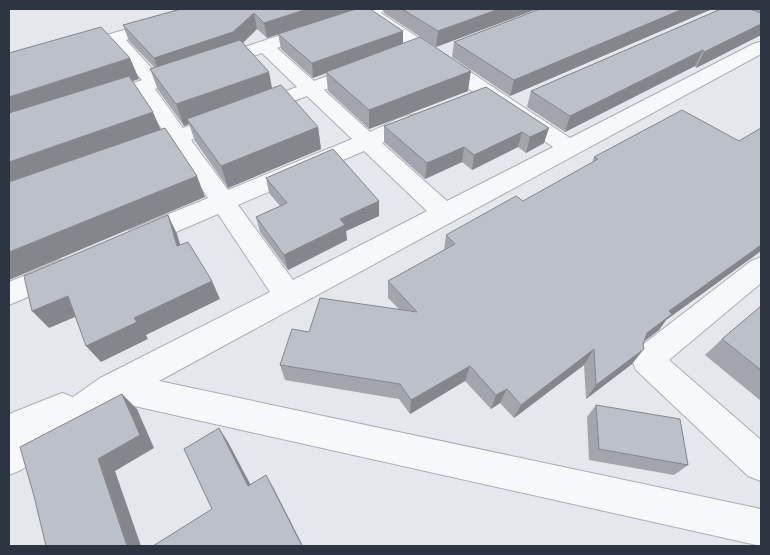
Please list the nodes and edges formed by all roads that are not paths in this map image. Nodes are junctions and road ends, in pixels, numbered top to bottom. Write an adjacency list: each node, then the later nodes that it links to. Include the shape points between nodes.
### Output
1 (214, 9): 3 (street)
2 (373, 10): 4 (street); 10 (street)
3 (114, 38): 7 (street); 8 (street)
4 (265, 46): 8 (street); 9 (street)
5 (761, 47): 16 (street)
6 (375, 64): 9 (street)
7 (9, 69)
8 (149, 84): 12 (street); 14 (street)
9 (311, 88): 14 (street); 15 (street)
10 (486, 92): 13 (street); 15 (street)
11 (526, 99): 13 (street)
12 (90, 104)
13 (508, 107): 16 (street)
14 (180, 136): 17 (street); 18 (street)
15 (365, 140): 18 (street); 19 (street)
16 (569, 148): 19 (street)
17 (117, 160)
18 (224, 200): 20 (street); 24 (street)
19 (444, 213): 24 (street)
20 (116, 247)
21 (80, 263): 23 (street)
22 (761, 268): 28 (street, via 647,360)
23 (9, 294)
24 (288, 296): 25 (street)
25 (117, 387): 26 (street); 27 (street); 29 (street)
26 (9, 430)
27 (9, 458)
28 (761, 463)
29 (761, 528)

